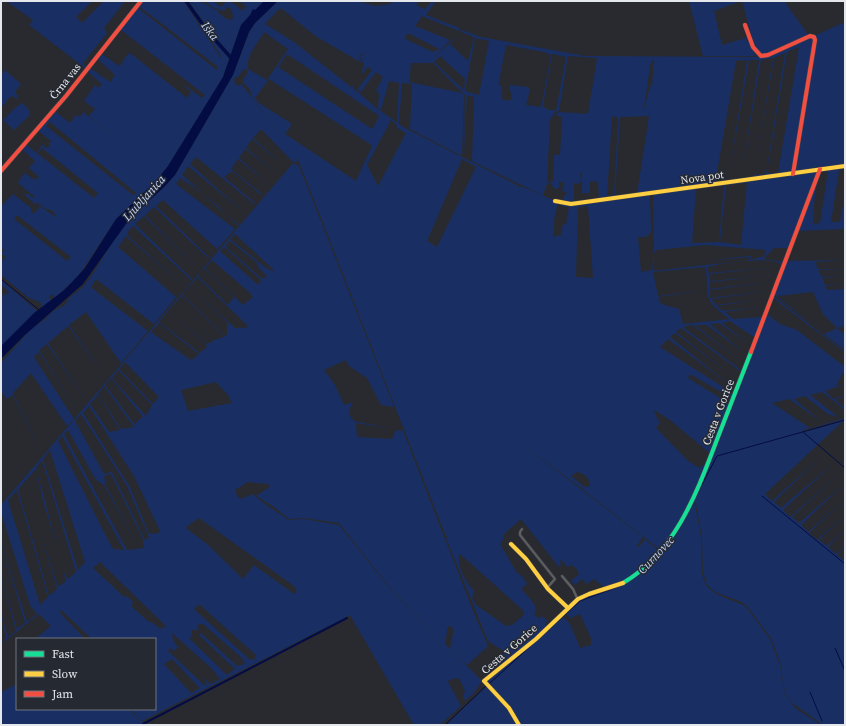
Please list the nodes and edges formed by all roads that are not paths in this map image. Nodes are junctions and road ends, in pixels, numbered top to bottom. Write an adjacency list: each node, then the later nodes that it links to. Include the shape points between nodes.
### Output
1 (142, 1): 5 (street, Črna vas, via 46,120)
2 (745, 25): 6 (street, via 755,52 761,56 810,36 815,40)
3 (845, 166): 4 (street, Nova pot)
4 (820, 169): 6 (street, Nova pot); 12 (street, Cesta v Gorice, via 707,466 681,521 664,548 634,576 622,584)
5 (1, 171)
6 (793, 174): 7 (street, Nova pot, via 575,203)
7 (555, 201)
8 (522, 529): 11 (street, via 520,535 555,579)
9 (511, 544): 11 (street, via 526,559)
10 (562, 576): 12 (street)
11 (547, 588): 13 (street)
12 (578, 600): 13 (street, Cesta v Gorice)
13 (568, 608): 14 (street, Cesta v Gorice, via 507,664 484,681 509,708)
14 (519, 725)

